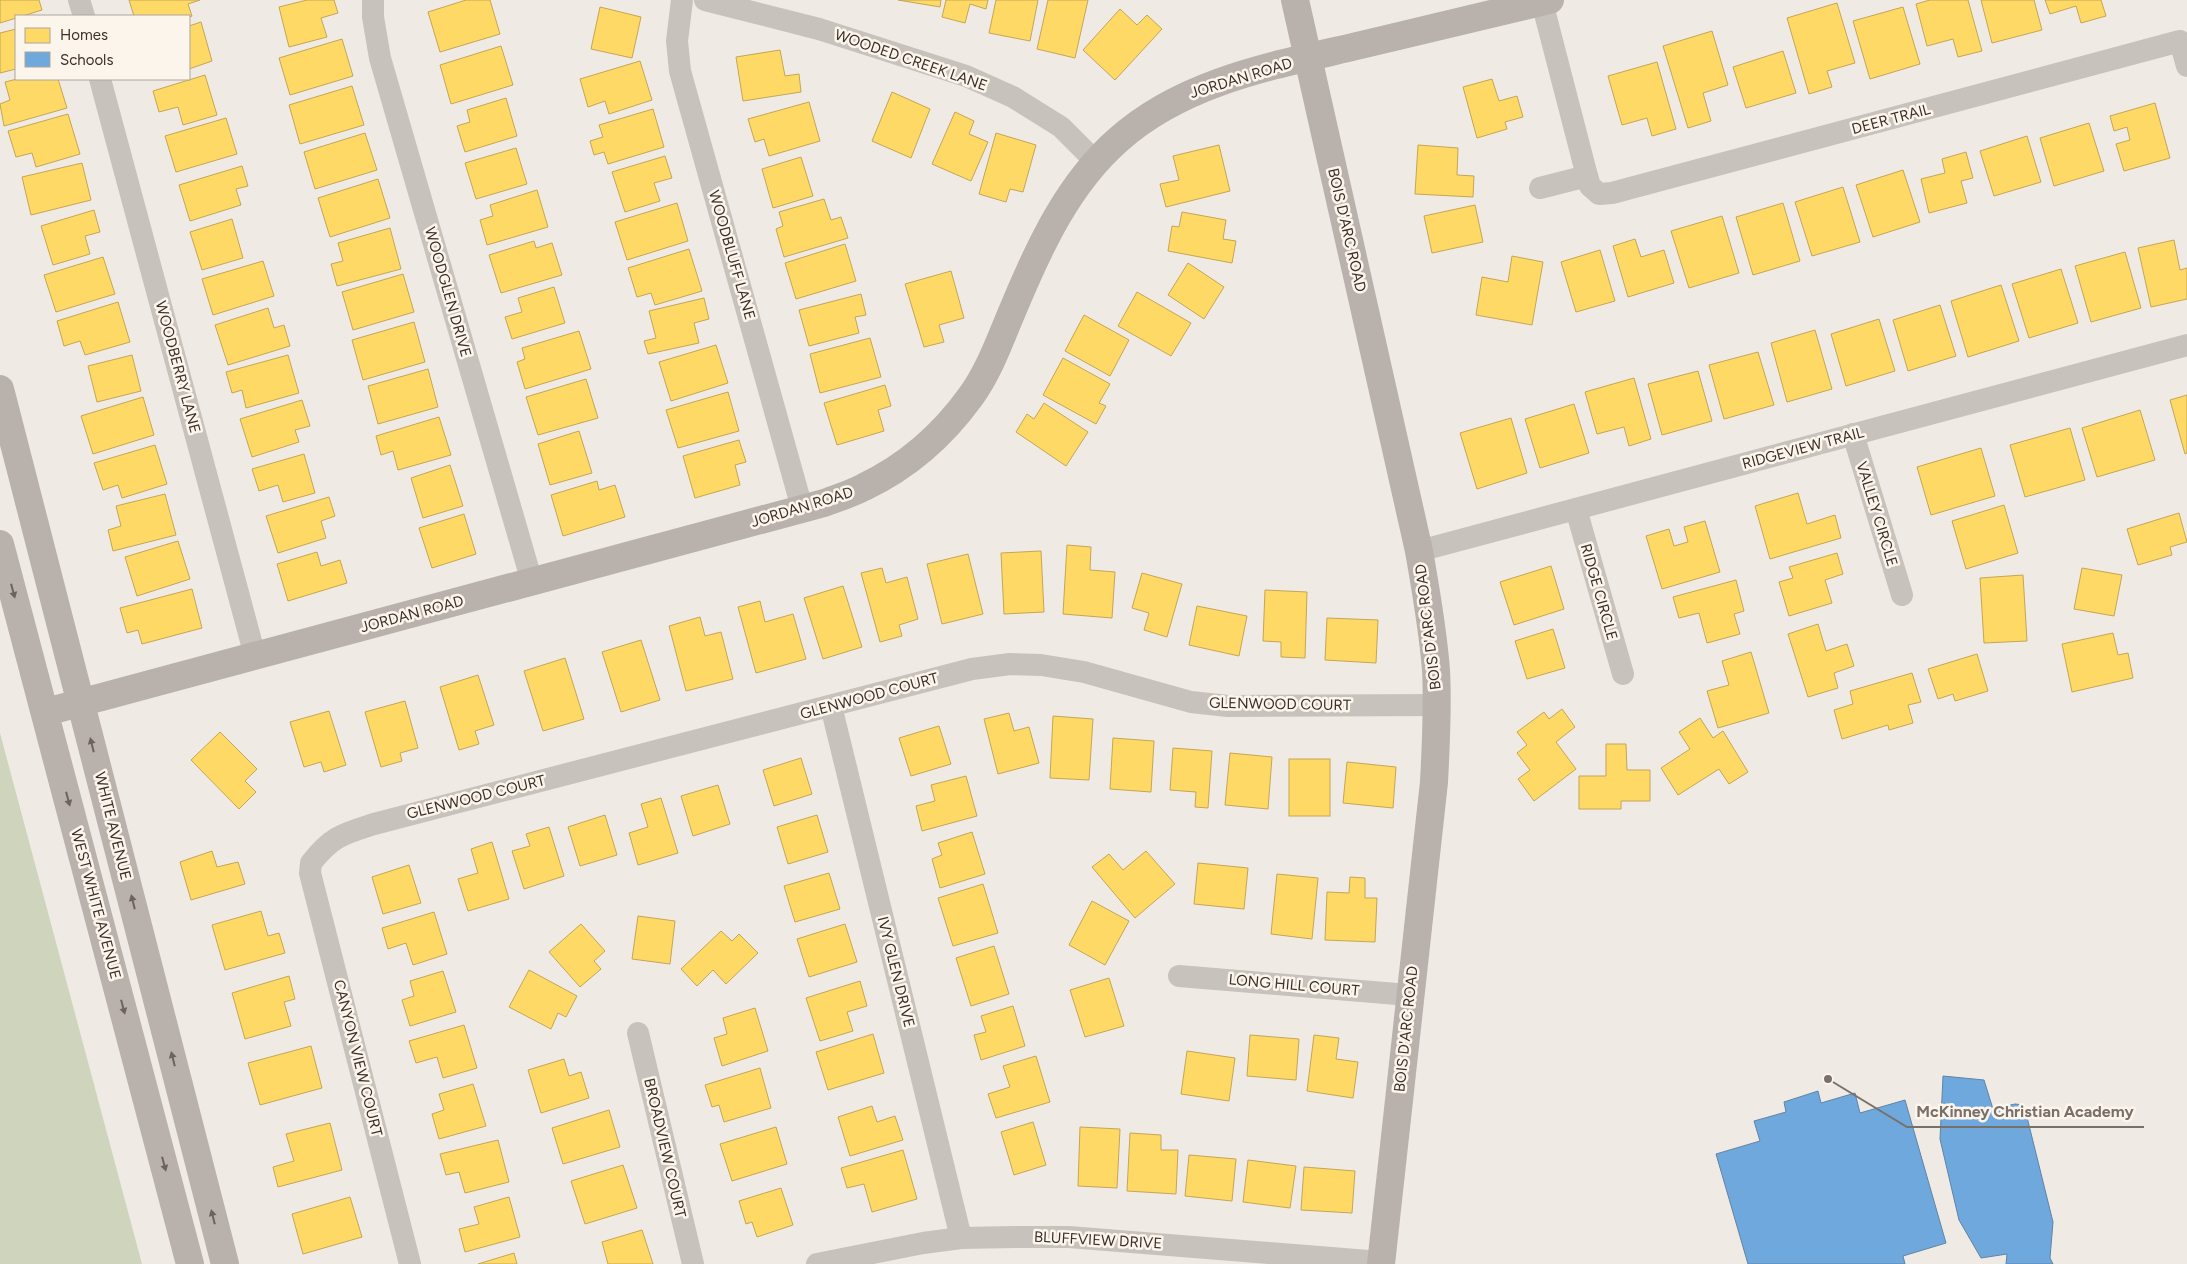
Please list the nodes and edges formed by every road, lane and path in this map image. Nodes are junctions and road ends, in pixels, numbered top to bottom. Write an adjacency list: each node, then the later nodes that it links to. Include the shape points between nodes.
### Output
1 (79, 0): 7 (street)
2 (373, 0): 21 (street, WOODGLEN DRIVE, via 380,58)
3 (682, 0): 17 (street, WOODBLUFF LANE, via 677,41 680,71)
4 (705, 0): 11 (street, WOODED CREEK LANE, via 819,29 966,76 1013,97 1061,127)
5 (1295, 0): 8 (street, BOIS D'ARC ROAD)
6 (1546, 1): 8 (street, JORDAN ROAD); 12 (street, DEER TRAIL)
7 (84, 15)
8 (1309, 57): 11 (street, JORDAN ROAD, via 1194,91 1135,125); 20 (street, BOIS D'ARC ROAD)
9 (2187, 66): 12 (street, DEER TRAIL, via 2180,41 1612,193 1594,191)
10 (100, 80): 23 (street, WOODBERRY LANE)
11 (1096, 162): 17 (street, JORDAN ROAD, via 1064,204 1032,266 994,355 972,395 946,427 908,461 863,488)
12 (1587, 176): 13 (street)
13 (1540, 188)
14 (2187, 344): 16 (street, RIDGEVIEW TRAIL)
15 (0, 389): 25 (street, WHITE AVENUE)
16 (1853, 434): 18 (street, RIDGEVIEW TRAIL); 22 (street, VALLEY CIRCLE)
17 (802, 508): 21 (street, JORDAN ROAD)
18 (1576, 509): 20 (street, RIDGEVIEW TRAIL); 24 (street, RIDGE CIRCLE)
19 (0, 544): 28 (street, WEST WHITE AVENUE, one-way to 28)
20 (1419, 551): 26 (street, BOIS D'ARC ROAD, via 1432,635)
21 (532, 582): 23 (street, JORDAN ROAD)
22 (1902, 594)
23 (255, 656): 25 (street, JORDAN ROAD)
24 (1623, 674)
25 (82, 703): 28 (street, JORDAN ROAD); 36 (street, WHITE AVENUE, one-way to 25)
26 (1436, 705): 27 (street, GLENWOOD COURT, via 1228,706 1191,702 1084,672 1010,664 972,669); 31 (street, BOIS D'ARC ROAD, via 1434,782)
27 (831, 706): 29 (street, GLENWOOD COURT, via 374,824 329,842); 33 (street, IVY GLEN DRIVE)
28 (46, 712): 35 (street, WEST WHITE AVENUE, one-way to 35)
29 (317, 854): 37 (street, CANYON VIEW COURT, via 311,863 310,873)
30 (1179, 976): 31 (street, LONG HILL COURT)
31 (1409, 995): 34 (street, BOIS D'ARC ROAD)
32 (638, 1033): 38 (street, BROADVIEW COURT)
33 (961, 1238): 34 (street, BLUFFVIEW DRIVE, via 1069,1237); 39 (street, BLUFFVIEW DRIVE)
34 (1381, 1263)
35 (190, 1264)
36 (225, 1264)
37 (410, 1264)
38 (693, 1264)
39 (817, 1264)

